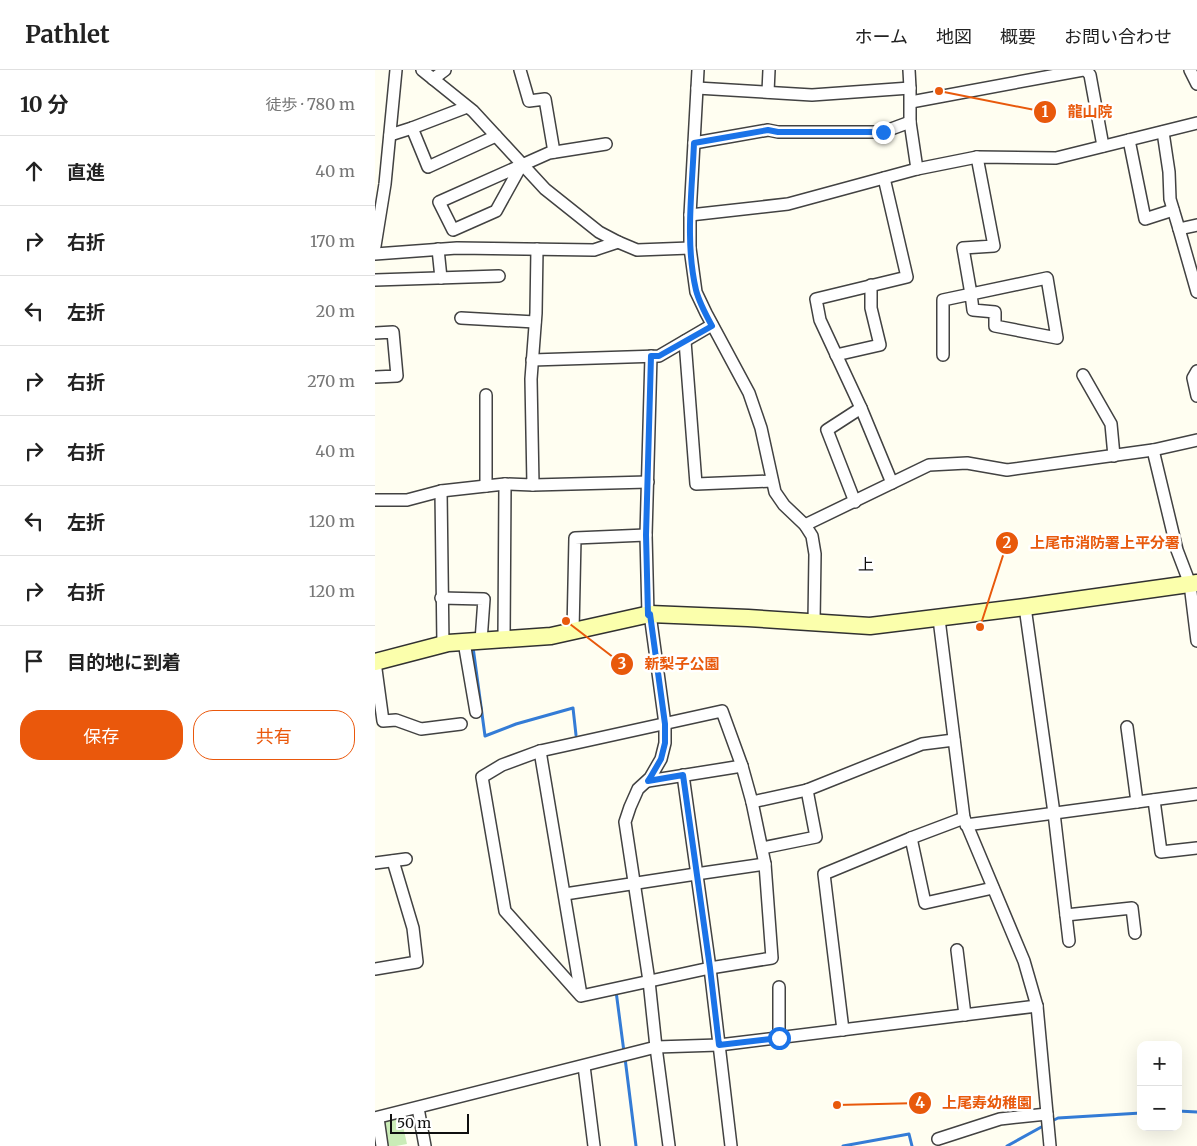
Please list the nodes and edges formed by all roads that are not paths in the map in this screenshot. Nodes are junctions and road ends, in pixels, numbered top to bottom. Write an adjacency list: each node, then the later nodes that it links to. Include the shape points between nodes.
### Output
1 (396, 70): 22 (street)
2 (423, 70): 11 (street)
3 (445, 70): 11 (street)
4 (520, 70): 28 (street, via 529,101 545,99)
5 (699, 70): 13 (street)
6 (769, 70): 15 (street)
7 (909, 70): 14 (street)
8 (1085, 70): 10 (street); 27 (street, via 1090,75)
9 (1190, 70): 12 (street)
10 (1030, 75): 16 (street)
11 (433, 79): 17 (street)
12 (1197, 84)
13 (697, 88): 15 (street); 25 (street)
14 (910, 88): 15 (street, via 812,95); 16 (street)
15 (768, 92)
16 (911, 102): 18 (street)
17 (467, 107): 20 (street); 23 (street)
18 (910, 122): 25 (street, via 883,132 768,130); 33 (street)
19 (1197, 123): 21 (street)
20 (412, 128): 22 (street); 23 (street, via 428,167)
21 (1163, 132): 24 (street); 35 (street)
22 (390, 134): 30 (street)
23 (496, 136): 32 (street)
24 (1129, 140): 27 (street); 35 (street, via 1145,220)
25 (694, 143): 36 (street)
26 (606, 144): 28 (street)
27 (1103, 146): 29 (street, via 1057,158)
28 (554, 152): 32 (street)
29 (977, 157): 33 (street); 50 (street, via 994,246 963,248)
30 (388, 158): 31 (street); 40 (street)
31 (375, 162)
32 (522, 164): 32 (street, via 495,211 453,230 439,202); 39 (street, via 545,189 599,232)
33 (917, 169): 34 (street)
34 (884, 178): 36 (street, via 788,204); 48 (street, via 907,277)
35 (1173, 210): 38 (street)
36 (690, 215): 41 (street)
37 (1197, 224): 38 (street)
38 (1179, 229): 49 (street)
39 (618, 242): 41 (street, via 637,250); 43 (street, via 594,250)
40 (375, 246)
41 (690, 248): 53 (street, via 696,292)
42 (438, 249): 43 (street); 44 (street); 46 (street)
43 (537, 249): 52 (street)
44 (375, 254)
45 (499, 276): 46 (street)
46 (441, 278): 47 (street)
47 (375, 280)
48 (871, 285): 56 (street, via 871,308 880,345); 56 (street, via 816,299 820,320)
49 (1197, 292)
50 (971, 294): 50 (street, via 1047,278 1057,338 995,326 995,312 973,310); 57 (street, via 943,300)
51 (461, 318): 52 (street)
52 (535, 322): 59 (street)
53 (712, 326): 55 (street); 70 (street, via 749,393 761,428)
54 (375, 333): 62 (street, via 393,332 397,376)
55 (685, 341): 58 (street, via 659,356); 70 (street, via 696,484)
56 (837, 355): 65 (street)
57 (943, 355)
58 (651, 356): 59 (street); 69 (street)
59 (532, 360): 73 (street)
60 (1197, 371): 64 (street, via 1193,378)
61 (1083, 376): 68 (street, via 1111,424)
62 (375, 377)
63 (486, 395): 74 (street)
64 (1197, 396)
65 (861, 408): 72 (street); 77 (street, via 827,430)
66 (1197, 440): 67 (street)
67 (1153, 450): 68 (street); 80 (street, via 1177,550)
68 (1114, 456): 72 (street, via 1007,470 967,463 929,465)
69 (648, 482): 73 (street); 79 (street)
70 (772, 482): 78 (street, via 779,499)
71 (505, 484): 73 (street); 74 (street); 87 (street)
72 (892, 484): 77 (street)
73 (533, 485)
74 (486, 486): 75 (street)
75 (441, 491): 76 (street, via 407,500); 81 (street)
76 (375, 500)
77 (855, 502): 78 (street)
78 (805, 525): 85 (street, via 812,536 815,554)
79 (646, 535): 83 (street); 86 (street, via 575,538)
80 (1193, 584): 82 (street); 89 (street)
81 (441, 598): 88 (street, via 483,599); 91 (street)
82 (1025, 608): 84 (street); 107 (street)
83 (649, 615): 85 (street); 86 (street); 95 (street)
84 (939, 619): 85 (street, via 870,626); 97 (street)
85 (814, 622)
86 (573, 631): 87 (street)
87 (504, 640): 88 (street)
88 (481, 641): 90 (street)
89 (1197, 641)
90 (464, 642): 91 (street); 93 (street)
91 (443, 645): 92 (street)
92 (375, 662): 94 (street, via 383,721 396,720 421,729)
93 (476, 712)
94 (461, 724)
95 (665, 724): 98 (street); 99 (street, via 722,711); 101 (street, via 661,759)
96 (1127, 727): 106 (street)
97 (954, 740): 102 (street, via 922,744); 108 (street)
98 (540, 750): 119 (street); 128 (street, via 482,777 485,796 505,911)
99 (742, 766): 100 (street); 105 (street)
100 (683, 775): 101 (street); 116 (street)
101 (648, 781): 117 (street, via 638,789 625,822)
102 (807, 790): 105 (street); 110 (street, via 815,837)
103 (1197, 794): 104 (street)
104 (1154, 800): 106 (street); 111 (street, via 1161,852)
105 (752, 802): 110 (street)
106 (1137, 802): 107 (street)
107 (1054, 813): 108 (street); 120 (street)
108 (965, 821): 109 (street); 118 (street)
109 (911, 838): 118 (street, via 925,903); 131 (street, via 824,874)
110 (762, 848): 115 (street)
111 (1197, 848)
112 (406, 859): 113 (street)
113 (393, 861): 114 (street); 125 (street, via 413,928 417,962)
114 (375, 863)
115 (765, 864): 116 (street); 124 (street, via 772,958)
116 (696, 874): 117 (street); 124 (street)
117 (635, 883): 119 (street); 126 (street)
118 (993, 888): 129 (street, via 1024,961)
119 (565, 894): 128 (street)
120 (1066, 915): 121 (street, via 1133,908); 122 (street)
121 (1135, 933)
122 (1069, 941)
123 (957, 950): 130 (street)
124 (710, 968): 126 (street); 133 (street)
125 (375, 969)
126 (649, 981): 128 (street); 134 (street)
127 (779, 987): 132 (street)
128 (581, 996)
129 (1037, 1006): 130 (street); 137 (street)
130 (965, 1015): 131 (street)
131 (843, 1030): 132 (street)
132 (779, 1038): 133 (street)
133 (719, 1045): 134 (street); 144 (street)
134 (656, 1047): 135 (street); 143 (street)
135 (584, 1066): 136 (street); 142 (street)
136 (418, 1108): 138 (street); 141 (street)
137 (1047, 1114): 139 (street, via 1000,1119); 145 (street)
138 (376, 1118): 140 (street)
139 (938, 1139)
140 (382, 1146)
141 (425, 1146)
142 (594, 1146)
143 (669, 1146)
144 (731, 1146)
145 (1050, 1146)

